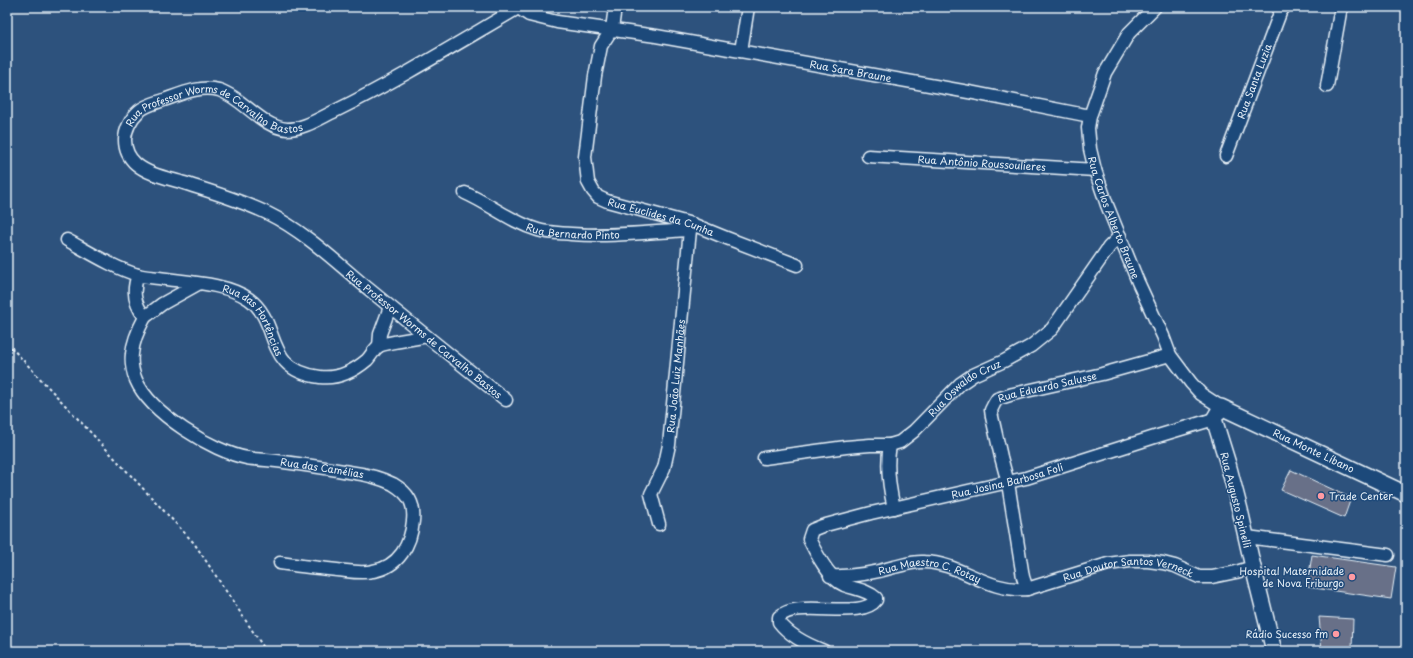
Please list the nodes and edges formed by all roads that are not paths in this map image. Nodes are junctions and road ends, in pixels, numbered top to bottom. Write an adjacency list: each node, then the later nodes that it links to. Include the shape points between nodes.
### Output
1 (615, 7): 7 (street)
2 (748, 7): 8 (street)
3 (1155, 7): 10 (street, Rua Carlos Alberto Braune, via 1129,33 1121,46 1105,73)
4 (1284, 7): 12 (street, Rua Santa Luzia)
5 (1341, 7): 9 (street)
6 (518, 8): 7 (street, Rua Sara Braune, via 528,15 541,19); 21 (street, Rua Professor Worms de Carvalho Bastos, via 370,93 303,126 289,129 277,127 219,90 204,89 187,91 147,105 137,112 125,134 127,155 138,166 154,174 234,198 269,214 302,234)
7 (612, 29): 8 (street, Rua Sara Braune); 15 (street, Rua Euclides da Cunha, via 601,46 595,76 585,157 588,182 592,192 607,202)
8 (741, 51): 10 (street, Rua Sara Braune)
9 (1327, 86)
10 (1090, 116): 13 (street, Rua Carlos Alberto Braune, via 1088,128)
11 (868, 156): 13 (street, Rua Antônio Roussoulieres)
12 (1226, 156)
13 (1095, 170): 16 (street, Rua Carlos Alberto Braune)
14 (465, 193): 15 (street, Rua Bernardo Pinto, via 529,227 550,233 587,235)
15 (691, 227): 18 (street, Rua Euclides da Cunha); 33 (street, Rua João Luiz Manhães, via 668,451 664,468 651,494)
16 (1120, 236): 25 (street, Rua Carlos Alberto Braune); 28 (street, Rua Oswaldo Cruz, via 1109,247 1052,329 1031,346 960,384 914,431 900,442)
17 (68, 240): 19 (street, Rua das Hortências)
18 (798, 265)
19 (138, 275): 20 (street, Rua das Hortências); 22 (street, via 135,283 135,302)
20 (198, 284): 22 (street, Rua das Camélias, via 162,304); 24 (street, Rua das Hortências, via 229,290 249,300 262,315 281,357 297,370 311,376 339,376 353,370)
21 (390, 307): 23 (street, Rua Professor Worms de Carvalho Bastos); 24 (street, via 380,334)
22 (145, 317): 36 (street, Rua das Camélias, via 133,344 136,380 143,392 174,423 224,451 247,458 369,475 392,484 405,493 412,503 413,521 408,544 402,554 383,568 359,573)
23 (426, 336): 24 (street); 26 (street, Rua Professor Worms de Carvalho Bastos)
24 (379, 346)
25 (1170, 355): 27 (street, Rua Carlos Alberto Braune); 30 (street, Rua Eduardo Salusse, via 997,399 991,410)
26 (506, 400)
27 (1217, 413): 30 (street, Rua Josina Barbosa Foli, via 1161,435); 31 (street, Rua Monte Líbano); 34 (street, Rua Augusto Spinelli)
28 (890, 445): 29 (street, Rua Oswaldo Cruz, via 846,447); 32 (street, via 888,477)
29 (764, 458)
30 (1008, 482): 32 (street, Rua Josina Barbosa Foli); 39 (street, Rua Eduardo Salusse)
31 (1406, 494)
32 (894, 508): 38 (street, Rua Josina Barbosa Foli, via 812,530 809,536 811,543)
33 (659, 524)
34 (1246, 537): 35 (street); 37 (street, Rua Augusto Spinelli)
35 (1388, 555)
36 (280, 563)
37 (1253, 567): 39 (street, Rua Doutor Santos Verneck, via 1212,577 1199,577 1163,563 1130,561 1108,564); 41 (street, Rua Augusto Spinelli)
38 (830, 576): 39 (street, Rua Maestro C. Rotay, via 844,576 923,562 946,566 1003,588); 40 (street, via 844,585 870,594 876,600 866,607 853,610 804,609 779,616 779,622 786,629)
39 (1027, 589)
40 (824, 651)
41 (1274, 651)

